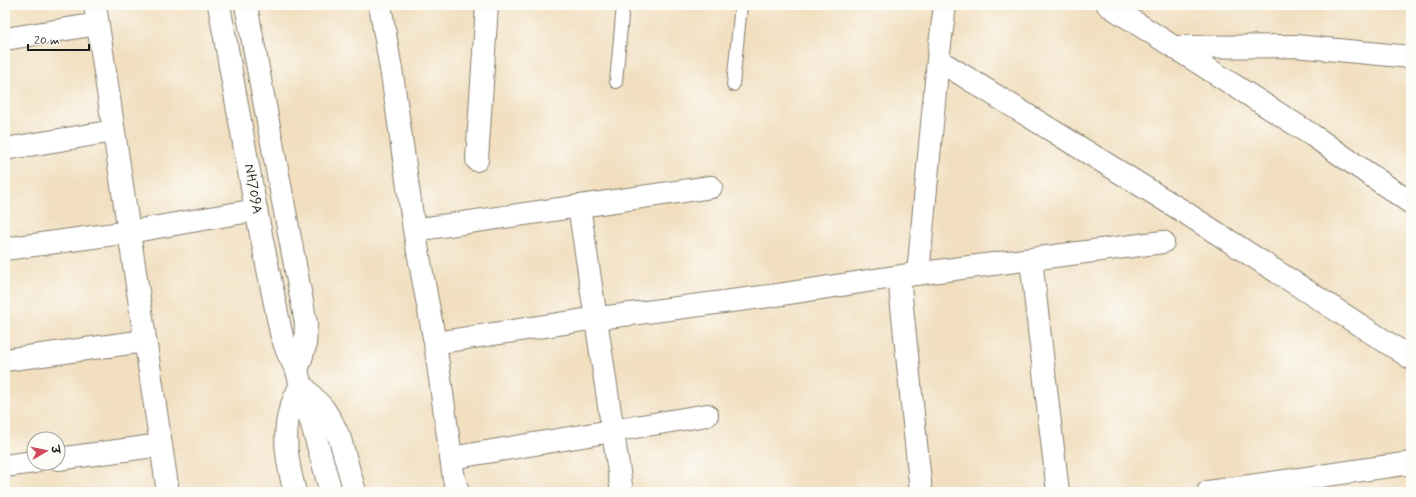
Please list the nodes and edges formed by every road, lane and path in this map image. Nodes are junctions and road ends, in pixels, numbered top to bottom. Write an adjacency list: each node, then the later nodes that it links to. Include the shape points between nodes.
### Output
1 (219, 5): 22 (main road, NH709A)
2 (246, 5): 34 (main road, NH709A, via 306,323)
3 (380, 5): 23 (main road)
4 (487, 5): 18 (main road)
5 (622, 5): 14 (lane)
6 (740, 5): 15 (lane)
7 (945, 5): 13 (main road)
8 (1108, 5): 11 (main road)
9 (97, 14): 10 (main road); 16 (main road)
10 (5, 39)
11 (1174, 47): 12 (main road, via 1296,46); 20 (main road, via 1312,135)
12 (1411, 57)
13 (938, 60): 28 (main road); 32 (main road, via 1181,210)
14 (616, 82)
15 (733, 85)
16 (114, 131): 17 (main road); 24 (main road)
17 (5, 149)
18 (477, 160)
19 (711, 187): 21 (main road)
20 (1411, 203)
21 (579, 206): 23 (main road); 29 (main road)
22 (256, 210): 24 (main road); 34 (main road, NH709A, via 281,333)
23 (414, 230): 31 (main road)
24 (128, 232): 26 (main road); 30 (main road)
25 (1163, 242): 27 (main road)
26 (5, 249)
27 (1031, 260): 28 (main road); 51 (main road)
28 (908, 275): 29 (main road); 50 (main road)
29 (595, 319): 31 (main road); 36 (main road)
30 (145, 341): 33 (main road); 37 (main road)
31 (435, 343): 39 (main road)
32 (1411, 358)
33 (5, 360)
34 (299, 377): 45 (main road, via 286,431 287,454); 46 (main road, NH709A); 47 (main road, via 332,422 340,439)
35 (707, 415): 36 (main road)
36 (613, 432): 39 (main road); 49 (main road)
37 (161, 445): 38 (main road); 44 (main road)
38 (66, 458)
39 (451, 458): 48 (main road)
40 (26, 463): 42 (main road)
41 (1411, 463): 43 (main road)
42 (5, 466)
43 (1335, 483): 52 (main road)
44 (168, 492)
45 (295, 492)
46 (331, 492)
47 (355, 492)
48 (458, 492)
49 (622, 492)
50 (921, 492)
51 (1058, 492)
52 (1208, 492)

